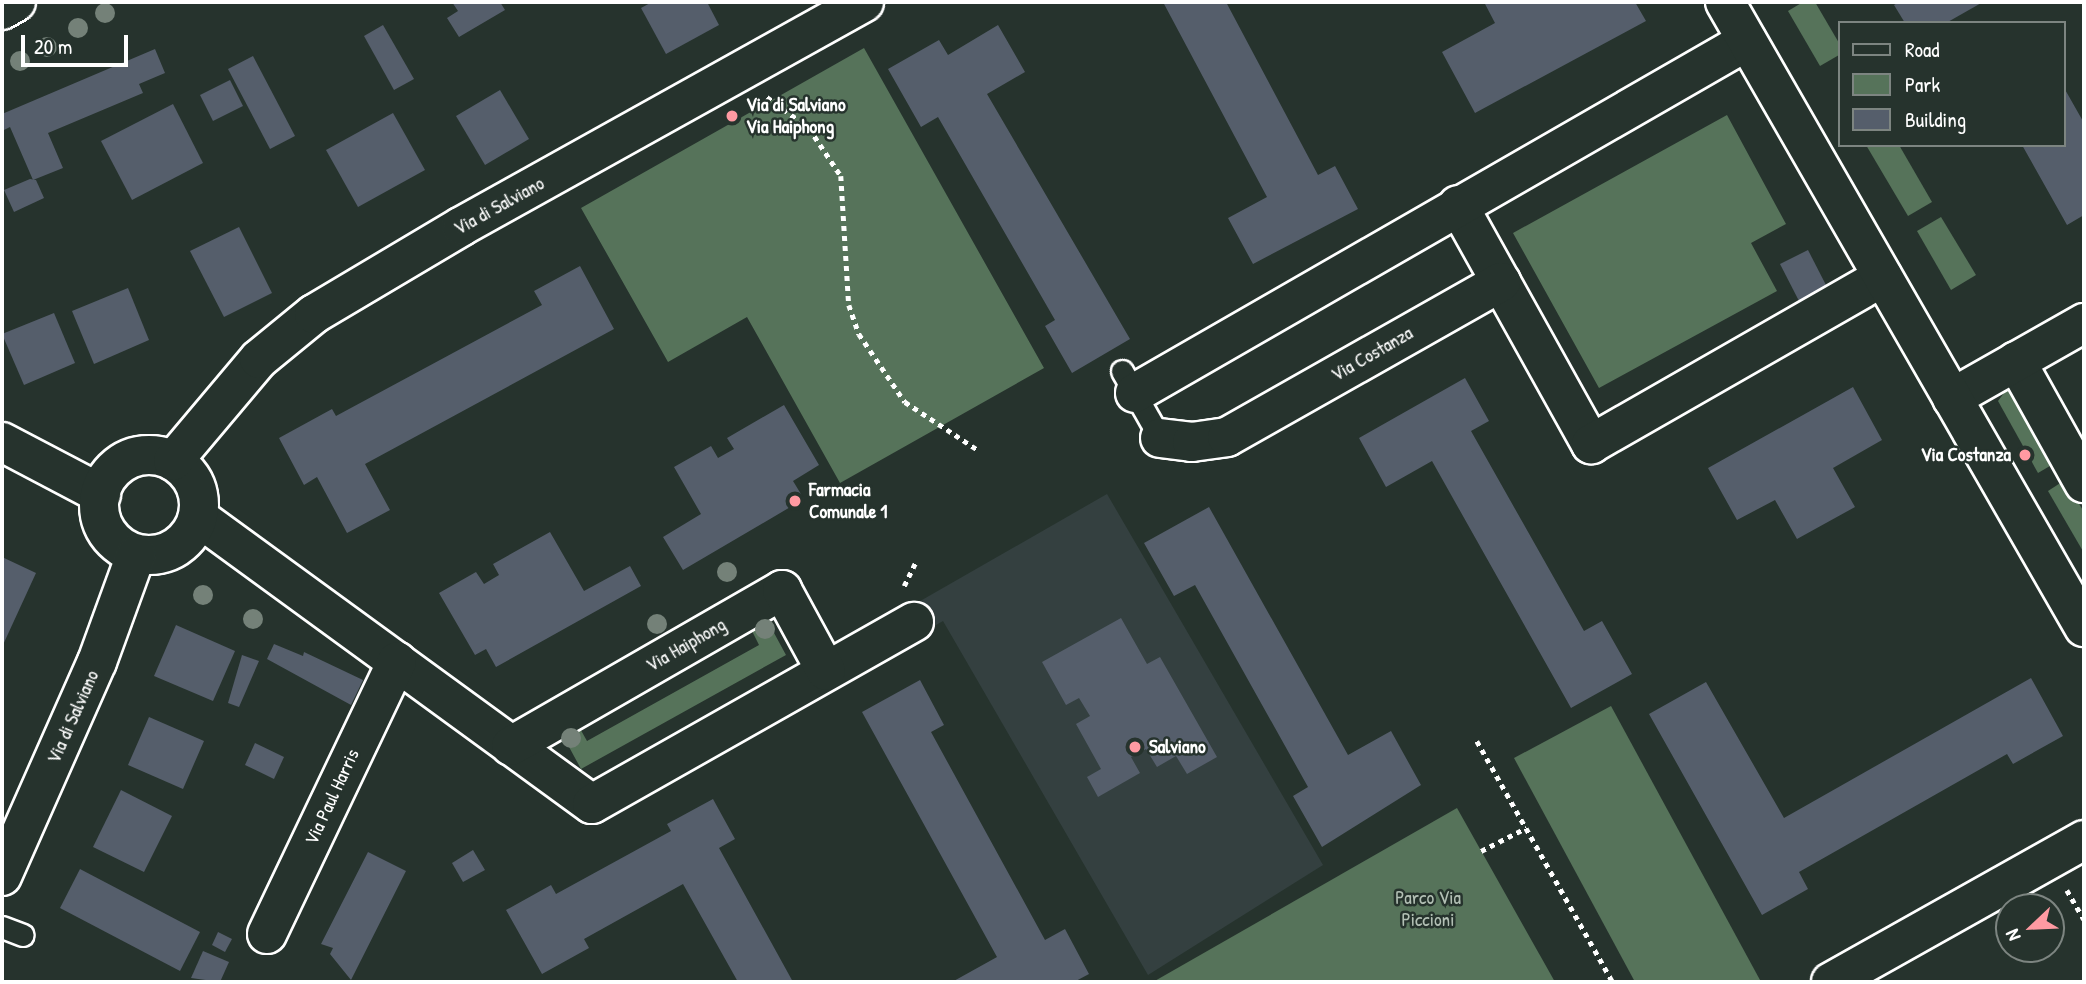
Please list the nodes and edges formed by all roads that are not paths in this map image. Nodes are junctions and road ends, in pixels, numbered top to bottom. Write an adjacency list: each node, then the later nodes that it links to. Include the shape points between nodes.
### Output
1 (16, 2): 4 (street)
2 (864, 2): 15 (street, Via di Salviano, via 314,314 259,359)
3 (1725, 2): 5 (street)
4 (2, 10)
5 (1747, 41): 6 (street); 7 (street)
6 (1458, 205): 8 (street); 11 (street)
7 (1883, 277): 8 (street, via 1591,444); 12 (street)
8 (1501, 282): 13 (street, Via Costanza, via 1227,437 1192,442)
9 (2084, 323): 10 (street)
10 (2015, 361): 12 (street); 16 (street)
11 (1129, 382): 13 (lane)
12 (1952, 398): 20 (street)
13 (1160, 438)
14 (2, 442): 17 (street)
15 (173, 461): 17 (street, via 142,455 127,460 106,479); 18 (street, via 195,485)
16 (2084, 483)
17 (101, 494): 19 (street, via 105,529)
18 (198, 517): 19 (street, via 193,531 171,550); 22 (street)
19 (136, 555): 26 (street, Via di Salviano, via 97,662)
20 (2078, 602)
21 (914, 622): 23 (street)
22 (397, 661): 24 (street); 28 (street, Via Paul Harris)
23 (827, 671): 24 (street, via 592,804); 24 (street, Via Haiphong, via 782,590)
24 (511, 746)
25 (2084, 840): 30 (street)
26 (2, 876)
27 (2, 927): 29 (lane)
28 (267, 934)
29 (23, 935)
30 (1831, 982)

